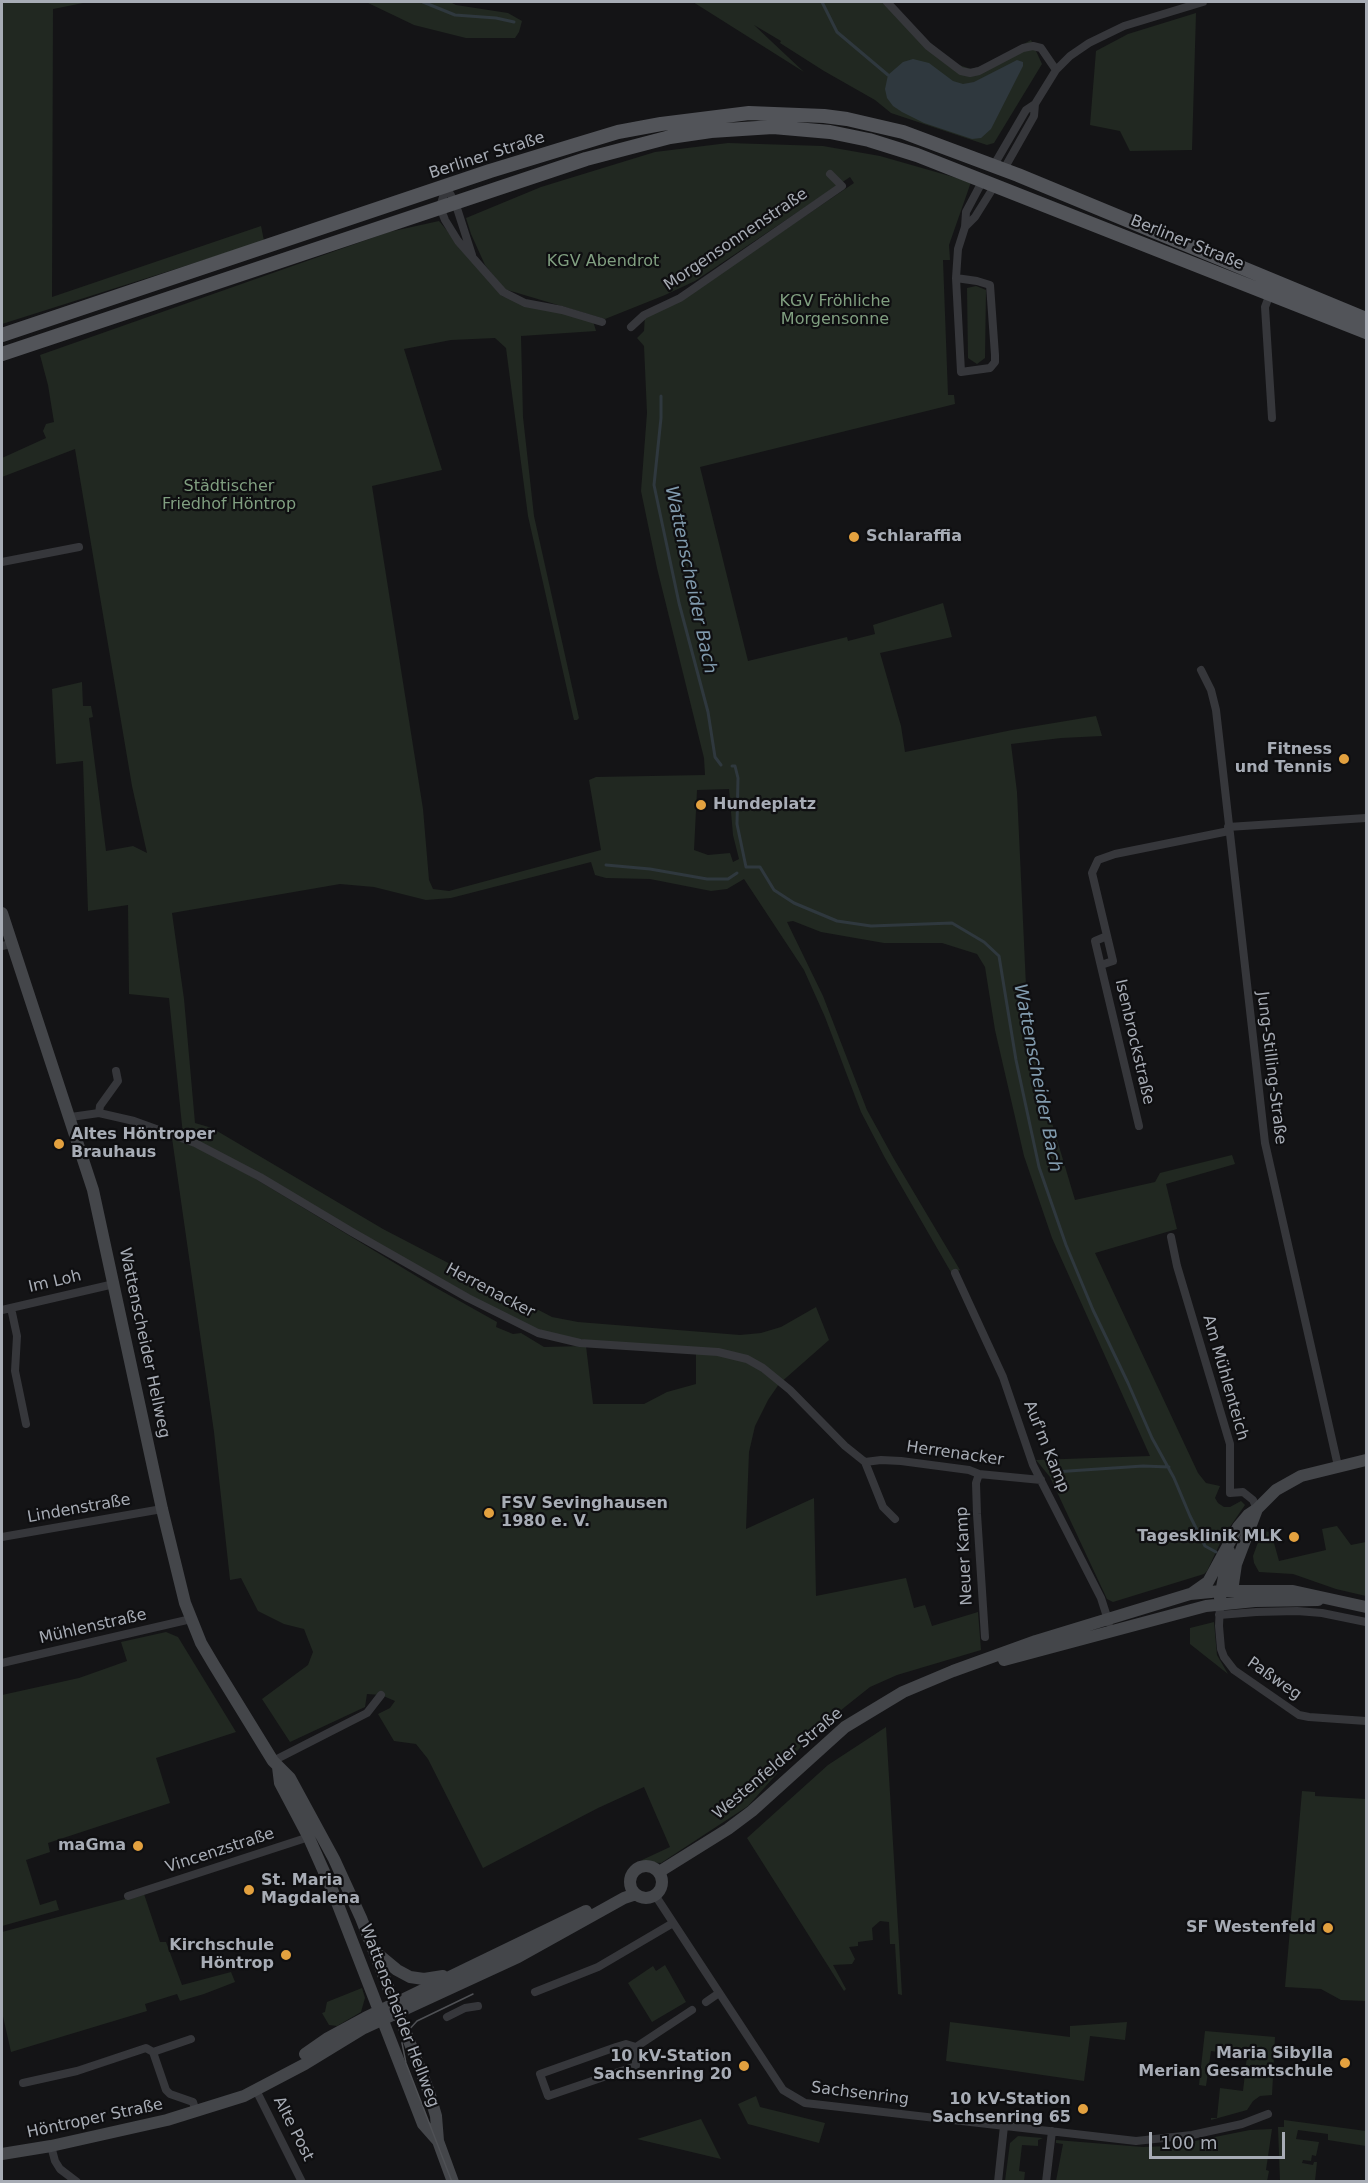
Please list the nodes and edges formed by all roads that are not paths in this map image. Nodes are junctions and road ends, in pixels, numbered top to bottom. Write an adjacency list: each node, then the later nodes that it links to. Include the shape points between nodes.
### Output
1 (887, 2): 3 (street, via 954,68 979,71 1033,46 1041,48)
2 (1203, 2): 3 (street, via 1106,34)
3 (1056, 69): 4 (street, via 1035,104 1034,116)
4 (999, 167): 6 (main road); 7 (main road, Berliner Straße, via 903,132 847,119 749,113 618,132); 14 (main road, Berliner Straße)
5 (830, 174): 16 (street, Morgensonnenstraße, via 842,186 680,298 644,315)
6 (989, 182): 8 (main road, Berliner Straße, via 869,140 812,130 752,128 711,131 627,147); 10 (street, via 975,217); 10 (street, via 966,212); 13 (main road, Berliner Straße)
7 (446, 187): 8 (street); 9 (street); 18 (main road, Berliner Straße)
8 (455, 202): 9 (main road, Berliner Straße); 11 (street)
9 (440, 207): 11 (street, via 458,241); 19 (main road, Berliner Straße)
10 (965, 227): 12 (street, via 958,249)
11 (473, 258): 15 (street, via 503,292 525,303)
12 (957, 278): 12 (street, via 990,285 995,355 990,368 961,372)
13 (1270, 294): 17 (main road, Berliner Straße); 20 (street, via 1265,307)
14 (1366, 319)
15 (602, 322)
16 (631, 327)
17 (1366, 332)
18 (2, 336)
19 (2, 354)
20 (1272, 418)
21 (79, 547): 22 (street)
22 (2, 562)
23 (1201, 670): 25 (street, Jung-Stilling-Straße, via 1216,710)
24 (1366, 818): 25 (street, Isenbrockstraße)
25 (1228, 829): 31 (street, Isenbrockstraße, via 1115,854 1098,860 1092,873 1107,936 1095,941); 40 (street, Jung-Stilling-Straße, via 1265,1143)
26 (2, 913): 27 (street, Wattenscheider Hellweg)
27 (6, 945): 30 (street, Wattenscheider Hellweg)
28 (116, 1071): 29 (street, via 118,1081)
29 (99, 1113): 30 (street, Herrenacker); 39 (street, Herrenacker, via 134,1121 209,1150 538,1334 580,1343 718,1352 747,1359 790,1390)
30 (71, 1117): 34 (street, Wattenscheider Hellweg, via 93,1190)
31 (1139, 1126)
32 (1171, 1237): 44 (street, Am Mühlenteich, via 1230,1444 1230,1493 1243,1492)
33 (955, 1273): 42 (street, Auf'm Kamp, via 1003,1377)
34 (114, 1284): 35 (street, Im Loh); 43 (street, Wattenscheider Hellweg)
35 (11, 1308): 36 (street, Im Loh); 37 (street, via 17,1336 15,1371)
36 (2, 1310)
37 (26, 1424)
38 (1366, 1460): 40 (street)
39 (865, 1462): 41 (street, Herrenacker, via 902,1461); 45 (street, Herrenacker, via 883,1507)
40 (1338, 1466): 44 (street, via 1288,1482)
41 (979, 1474): 42 (street, Herrenacker); 54 (street, Neuer Kamp, via 977,1514)
42 (1041, 1480): 53 (street, Auf'm Kamp, via 1101,1598)
43 (162, 1509): 46 (street, Lindenstraße); 51 (street, Wattenscheider Hellweg, via 179,1586)
44 (1257, 1509): 47 (street, via 1243,1521); 49 (street)
45 (895, 1520)
46 (2, 1537)
47 (1229, 1543): 48 (street, via 1208,1582); 49 (street)
48 (1190, 1594): 49 (street, Westenfelder Straße); 53 (street, Westenfelder Straße)
49 (1223, 1600): 50 (street, Westenfelder Straße, via 1328,1599); 52 (street, via 1266,1611 1322,1613); 53 (street, Westenfelder Straße); 57 (street, Paßweg, via 1221,1649 1234,1670 1299,1715)
50 (1366, 1607)
51 (191, 1619): 55 (street, Mühlenstraße); 58 (street, Wattenscheider Hellweg, via 201,1643)
52 (1366, 1622)
53 (1110, 1625): 60 (street, Westenfelder Straße, via 1039,1652 953,1671 903,1692 844,1727 744,1817)
54 (985, 1637)
55 (2, 1663)
56 (381, 1695): 58 (street, via 367,1713)
57 (1366, 1721)
58 (275, 1764): 59 (street, Wattenscheider Hellweg, via 280,1783)
59 (314, 1835): 63 (street, Vincenzstraße); 65 (street, Wattenscheider Hellweg, via 353,1899); 74 (street, Wattenscheider Hellweg)
60 (659, 1872): 61 (street, Westenfelder Straße, via 648,1866 639,1868 632,1876); 62 (street, via 662,1885)
61 (633, 1890): 62 (street, Westenfelder Straße, via 645,1898); 67 (street, Westenfelder Straße); 72 (street, Westenfelder Straße, via 518,1957)
62 (655, 1895): 64 (street, Sachsenring)
63 (128, 1896)
64 (673, 1923): 68 (street, via 598,1967); 69 (street, Sachsenring)
65 (373, 1950): 66 (street, Wattenscheider Hellweg); 72 (street, Wattenscheider Hellweg)
66 (404, 1974): 67 (street, Westenfelder Straße, via 424,1979)
67 (455, 1974): 72 (street, Westenfelder Straße)
68 (535, 1992)
69 (719, 1993): 70 (street); 83 (street, Sachsenring, via 783,2090 796,2099 815,2105)
70 (706, 2002)
71 (478, 2006): 75 (street)
72 (396, 2009): 74 (street, Höntroper Straße); 85 (street, Wattenscheider Hellweg, via 436,2116)
73 (692, 2010): 77 (street)
74 (381, 2016): 80 (street, Höntroper Straße); 85 (street, Wattenscheider Hellweg, via 423,2124)
75 (447, 2017)
76 (191, 2039): 78 (street)
77 (636, 2046): 77 (street, via 636,2066 548,2096 540,2074 626,2044)
78 (153, 2052): 79 (street, via 146,2049); 81 (street, Höntroper Straße, via 166,2090 193,2102)
79 (23, 2083)
80 (256, 2090): 81 (street, Höntroper Straße); 89 (street, Alte Post)
81 (196, 2112): 86 (street, Höntroper Straße)
82 (1268, 2114): 84 (street, Sachsenring, via 1242,2124 1160,2140 1127,2141)
83 (1004, 2126): 84 (street, Sachsenring); 91 (street)
84 (1052, 2131): 92 (street)
85 (438, 2142): 90 (street, Wattenscheider Hellweg)
86 (51, 2146): 87 (street, Höntroper Straße); 88 (street, via 60,2169)
87 (2, 2154)
88 (77, 2181)
89 (302, 2181)
90 (453, 2181)
91 (998, 2181)
92 (1046, 2181)

